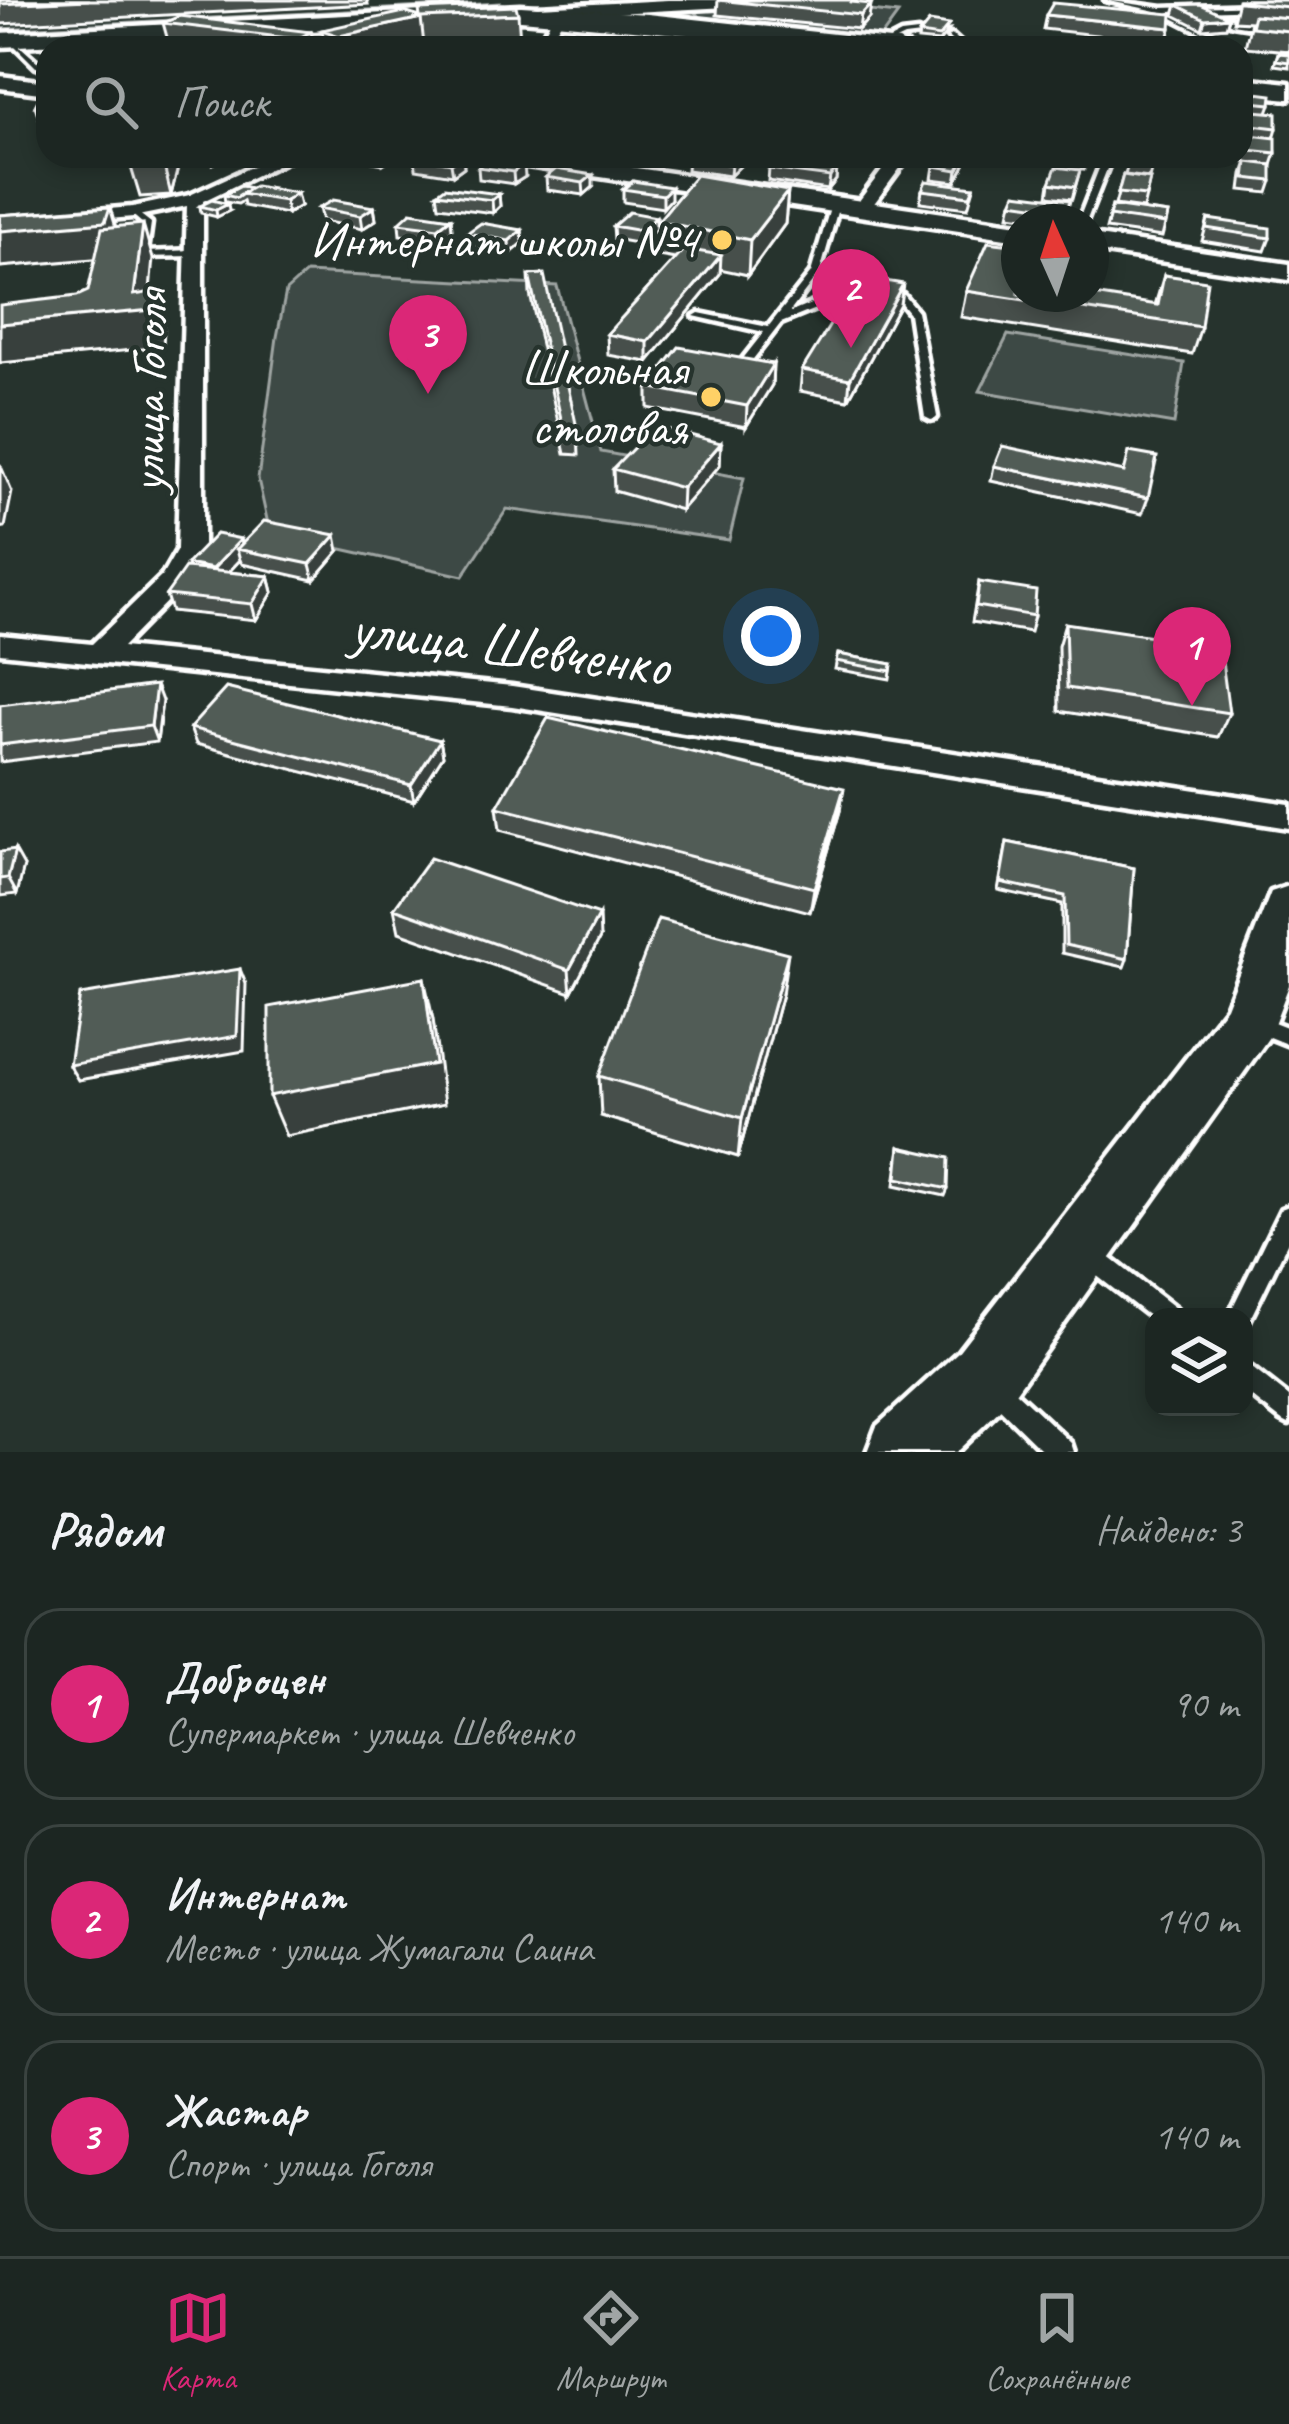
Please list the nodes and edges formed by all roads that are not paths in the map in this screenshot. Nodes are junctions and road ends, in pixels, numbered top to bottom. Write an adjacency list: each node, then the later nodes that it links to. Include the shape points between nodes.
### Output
1 (765, 0): 3 (street)
2 (1108, 0): 7 (lane)
3 (690, 2): 5 (street); 9 (street, via 679,15)
4 (1289, 6): 6 (lane)
5 (517, 7): 8 (highway); 11 (highway)
6 (1205, 8): 7 (lane); 10 (lane)
7 (1162, 10): 17 (lane)
8 (559, 14): 9 (highway); 14 (street)
9 (715, 28): 15 (street); 16 (highway)
10 (1289, 31)
11 (146, 32): 12 (highway); 13 (lane)
12 (76, 36)
13 (133, 36)
14 (547, 36)
15 (701, 36)
16 (772, 36)
17 (1212, 36)
18 (36, 38): 19 (highway)
19 (5, 40): 20 (lane)
20 (36, 63)
21 (0, 82): 22 (street)
22 (36, 86)
23 (1253, 88): 24 (highway)
24 (1289, 92)
25 (262, 168): 31 (street)
26 (591, 168): 30 (street)
27 (613, 168): 30 (street)
28 (889, 168): 33 (street)
29 (1103, 168): 32 (lane)
30 (605, 170): 33 (street)
31 (195, 199): 34 (street); 38 (street, улица Гоголя)
32 (1089, 204)
33 (848, 207): 36 (street); 40 (lane)
34 (133, 212): 35 (street); 38 (lane, via 147,223 142,254)
35 (0, 223)
36 (1001, 229)
37 (1109, 246): 39 (street)
38 (194, 253): 47 (street, улица Гоголя, via 190,550 172,581)
39 (1289, 272)
40 (815, 274): 41 (lane); 43 (lane)
41 (866, 285): 43 (lane); 45 (lane, via 900,296 914,314)
42 (699, 316): 43 (lane)
43 (772, 326): 44 (lane)
44 (740, 370)
45 (931, 417)
46 (0, 644): 47 (street, улица Шевченко)
47 (101, 652): 48 (street, улица Шевченко, via 512,696)
48 (1289, 816)
49 (1289, 907): 50 (street)
50 (1269, 1028): 52 (street)
51 (1289, 1216): 54 (lane)
52 (1079, 1248): 53 (lane); 55 (street)
53 (1156, 1308)
54 (1243, 1308)
55 (983, 1377): 58 (street); 59 (lane)
56 (1253, 1383): 57 (lane)
57 (1289, 1412)
58 (903, 1452)
59 (1062, 1452)

